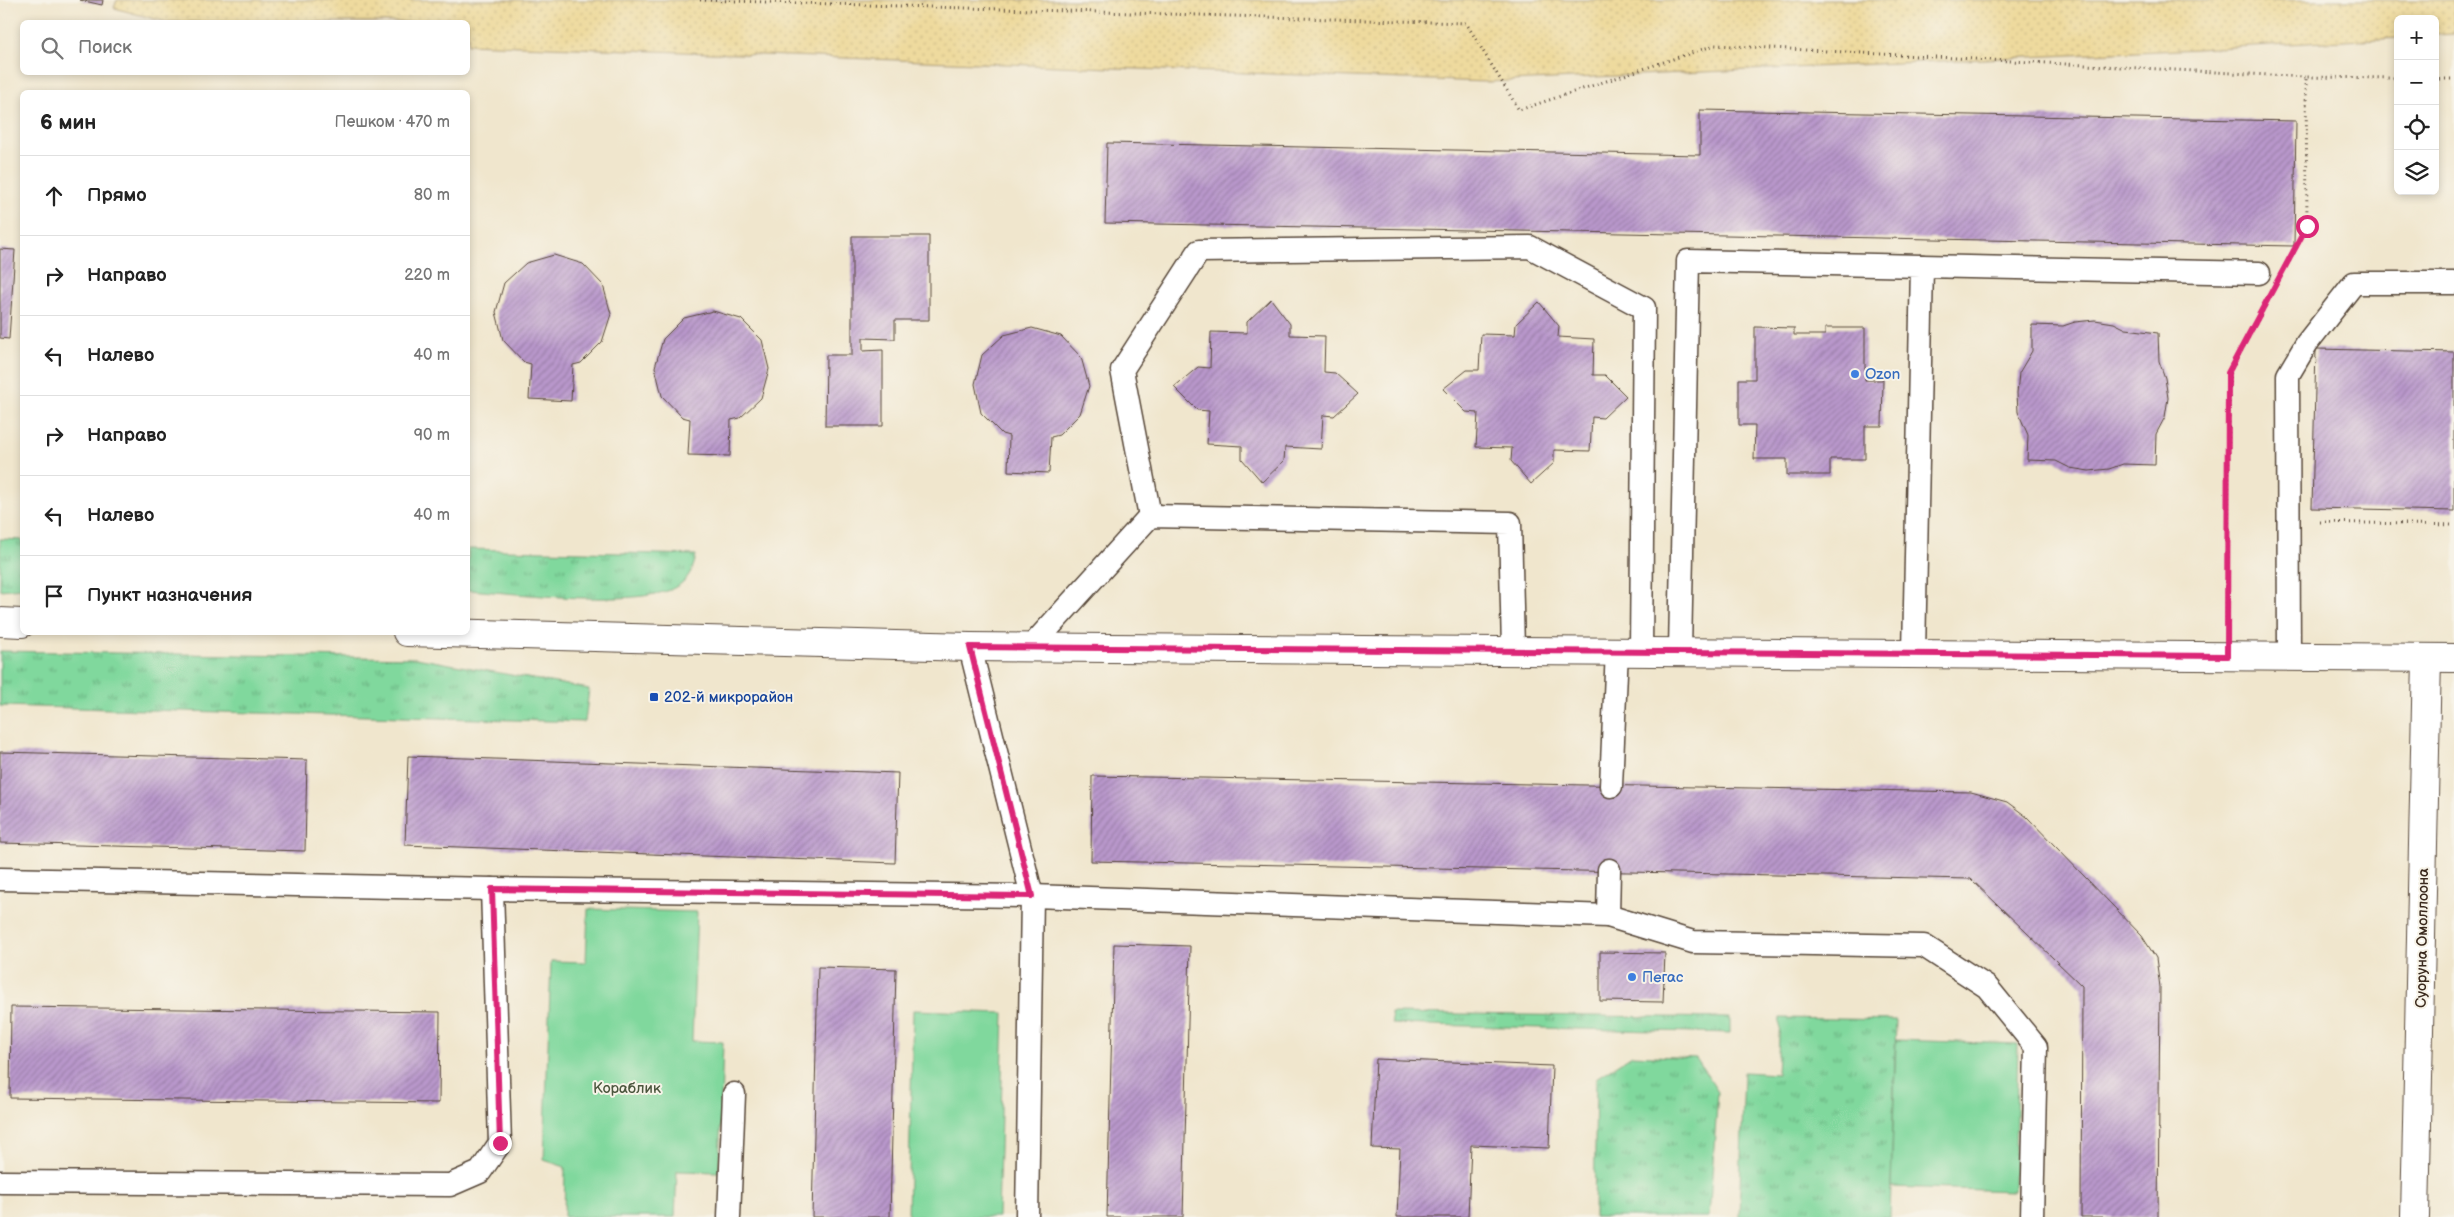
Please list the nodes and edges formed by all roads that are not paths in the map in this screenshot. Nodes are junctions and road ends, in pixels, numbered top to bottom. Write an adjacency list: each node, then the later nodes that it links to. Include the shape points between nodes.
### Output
1 (1922, 266): 2 (lane); 12 (lane, via 1688,261); 13 (lane)
2 (2259, 273)
3 (2454, 283): 14 (lane, via 2354,282 2306,343 2288,375)
4 (1150, 516): 9 (lane); 10 (lane, via 1510,523); 11 (lane, via 1122,370 1199,251 1530,247 1644,308)
5 (0, 622): 6 (street)
6 (20, 622)
7 (470, 634): 8 (street)
8 (970, 647): 9 (street); 21 (lane)
9 (1031, 647): 10 (street)
10 (1513, 650): 11 (street)
11 (1629, 650): 12 (street); 17 (lane)
12 (1680, 651): 13 (street)
13 (1914, 653): 14 (street)
14 (2289, 657): 15 (street)
15 (2427, 658): 16 (street); 28 (street, Суоруна Омоллоона)
16 (2454, 658)
17 (1611, 786)
18 (1609, 870): 22 (lane)
19 (0, 879): 20 (lane)
20 (492, 889): 21 (lane); 24 (lane, via 500,1143 480,1172 450,1185)
21 (1032, 896): 22 (lane); 26 (lane)
22 (1608, 916): 27 (lane, via 1693,942 1924,946 1987,987 2036,1047)
23 (734, 1094): 25 (lane)
24 (0, 1182)
25 (729, 1217)
26 (1027, 1217)
27 (2032, 1217)
28 (2416, 1217)

